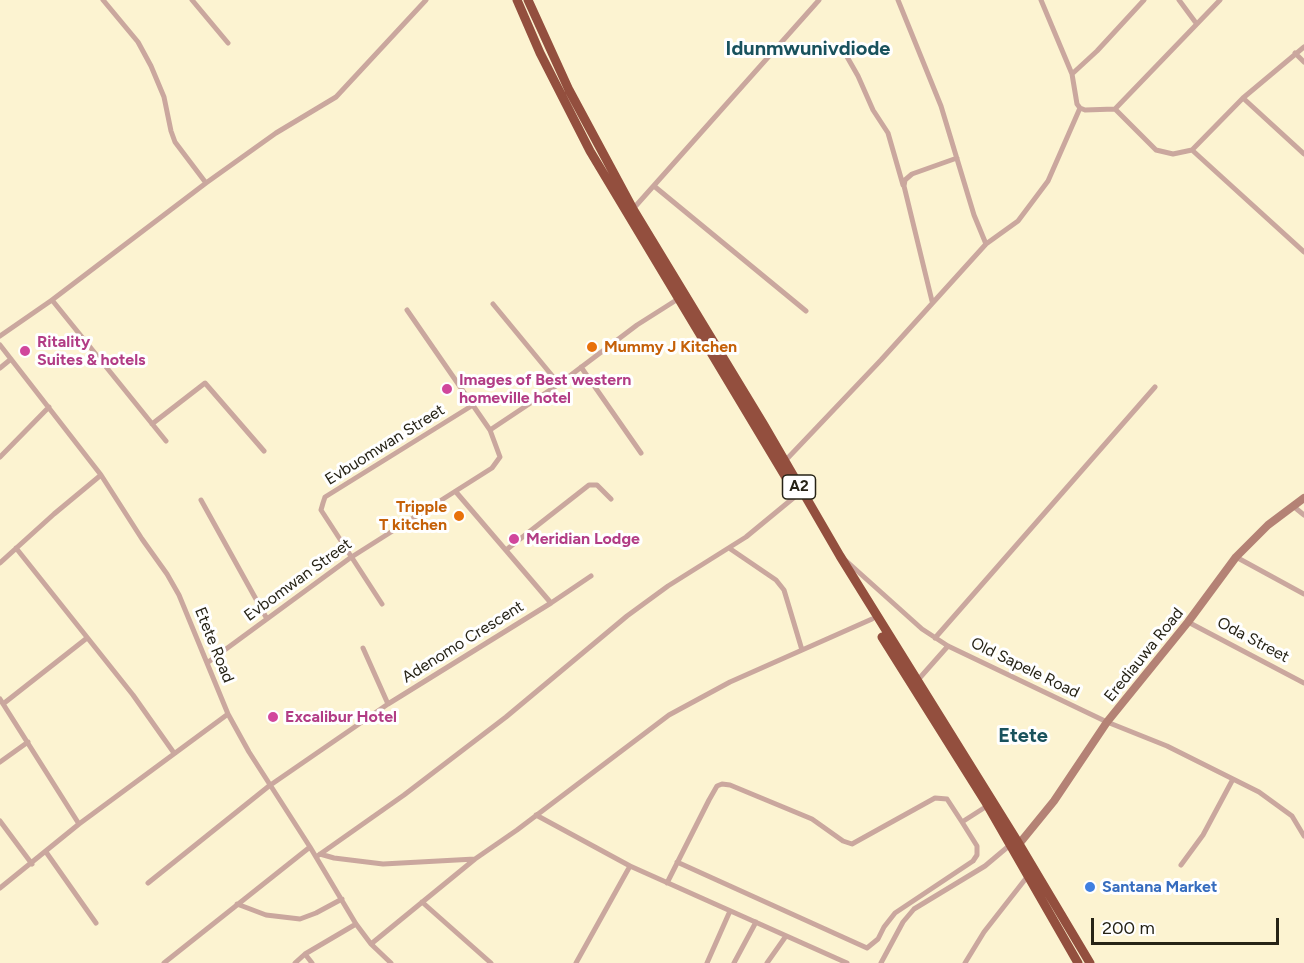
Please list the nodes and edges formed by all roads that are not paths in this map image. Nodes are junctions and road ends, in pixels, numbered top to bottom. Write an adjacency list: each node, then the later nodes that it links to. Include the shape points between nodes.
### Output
1 (104, 0): 26 (street, via 152,66 175,142)
2 (192, 0): 13 (street)
3 (426, 0): 26 (street, via 336,97 276,133)
4 (517, 0): 16 (highway, A2)
5 (528, 0): 16 (highway, A2)
6 (819, 0): 27 (street)
7 (898, 0): 25 (street, via 941,106)
8 (1041, 0): 19 (street)
9 (1144, 0): 19 (street)
10 (1179, 0): 12 (street)
11 (1220, 0): 12 (street)
12 (1196, 23): 22 (street)
13 (228, 43)
14 (1304, 47): 17 (street)
15 (842, 48): 28 (street, via 888,133)
16 (545, 51): 29 (highway, A2); 32 (highway, A2, via 590,151)
17 (1295, 53): 18 (street); 20 (street)
18 (1304, 62)
19 (1072, 74): 21 (street)
20 (1243, 98): 23 (street); 24 (street)
21 (1080, 108): 22 (street); 30 (street, via 1048,181 1018,221)
22 (1115, 109): 23 (street, via 1156,150 1173,154)
23 (1192, 150): 31 (street)
24 (1304, 154)
25 (957, 158): 28 (street, via 912,174); 30 (street)
26 (206, 183): 33 (street)
27 (654, 186): 29 (street); 37 (street)
28 (904, 186): 34 (street)
29 (633, 209): 53 (highway, A2)
30 (986, 244): 34 (street)
31 (1304, 252)
32 (678, 299): 41 (street); 56 (highway, A2)
33 (52, 300): 38 (street); 47 (street)
34 (932, 302): 53 (street)
35 (493, 304): 43 (street)
36 (407, 310): 45 (street, Evbomwan Street)
37 (806, 311)
38 (0, 336)
39 (0, 345): 40 (street, Etete Road)
40 (11, 358): 42 (street); 46 (street, Etete Road)
41 (581, 367): 43 (street); 51 (street)
42 (0, 368)
43 (559, 384): 48 (street)
44 (1155, 387): 77 (street)
45 (473, 405): 48 (street, Evbomwan Street); 67 (street, Evbuomwan Street, via 326,497 321,510)
46 (49, 407): 52 (street); 54 (street, Etete Road)
47 (152, 424): 49 (street); 50 (street, via 205,382)
48 (490, 430): 55 (street, Evbomwan Street, via 500,457 492,468)
49 (166, 441)
50 (264, 451)
51 (641, 453)
52 (0, 457)
53 (784, 462): 65 (highway, A2)
54 (101, 475): 62 (street); 81 (street, Etete Road, via 179,595)
55 (456, 492): 64 (street, Adenomo Crescent); 67 (street, Evbomwan Street)
56 (796, 495): 63 (street); 74 (highway, A2)
57 (1304, 498): 60 (street, Erediauwa Road)
58 (611, 499): 64 (street, via 594,483)
59 (201, 500): 73 (street)
60 (1293, 506): 61 (street); 66 (street, Erediauwa Road)
61 (1304, 514)
62 (16, 548): 68 (street); 76 (street)
63 (729, 548): 80 (street, via 776,580 784,590); 102 (street, via 627,616 405,795)
64 (506, 550): 71 (street, Adenomo Crescent)
65 (840, 556): 77 (street, Old Sapele Road); 82 (highway, A2)
66 (1236, 557): 70 (street); 75 (street, Erediauwa Road)
67 (350, 558): 72 (street, Evbuomwan Street); 73 (street, Evbomwan Street)
68 (0, 563)
69 (591, 576): 71 (street)
70 (1304, 594)
71 (551, 603): 85 (street, Adenomo Crescent)
72 (382, 604)
73 (267, 619): 81 (street, Evbomwan Street)
74 (872, 619): 80 (street); 93 (highway, A2)
75 (1188, 622): 83 (street, Oda Street); 87 (street, Erediauwa Road)
76 (87, 638): 84 (street); 89 (street)
77 (935, 638): 78 (street, Old Sapele Road)
78 (948, 646): 82 (street); 87 (street, Old Sapele Road)
79 (363, 648): 85 (street)
80 (802, 650): 94 (street, via 669,715)
81 (207, 663): 86 (street, Etete Road)
82 (916, 681): 99 (highway, A2)
83 (1304, 683)
84 (2, 702): 88 (street)
85 (388, 704): 92 (street, Adenomo Crescent)
86 (228, 714): 89 (street); 92 (street, Etete Road)
87 (1107, 722): 91 (street, Old Sapele Road); 99 (street, Erediauwa Road, via 1054,801)
88 (28, 742): 90 (street); 97 (street)
89 (174, 753): 97 (street)
90 (0, 762)
91 (1233, 779): 98 (street, Old Sapele Road, via 1292,816); 106 (street, via 1203,835)
92 (269, 786): 100 (street, Etete Road); 109 (street, Adenomo Crescent)
93 (987, 806): 96 (street); 99 (highway, A2)
94 (536, 815): 103 (street); 107 (street)
95 (0, 821): 105 (street)
96 (962, 822): 104 (street, via 947,800 935,798 852,844 812,819 722,784 717,786); 104 (street, via 977,846 974,861 895,913 867,948)
97 (80, 824): 101 (street)
98 (1304, 836)
99 (1015, 844): 108 (highway, A2); 132 (street, via 914,909 903,921); 135 (highway, A2)
100 (310, 847): 102 (street, Etete Road); 114 (street)
101 (46, 852): 105 (street); 117 (street)
102 (318, 856): 103 (street, via 383,864); 112 (street, Etete Road)
103 (474, 859): 113 (street)
104 (677, 862): 110 (street)
105 (32, 864): 111 (street)
106 (1181, 864)
107 (630, 866): 110 (street); 128 (street)
108 (1027, 877): 133 (street); 134 (highway, A2)
109 (148, 883)
110 (667, 883): 115 (street)
111 (0, 888)
112 (342, 899): 114 (street, via 300,919 266,915); 118 (street, Etete Road)
113 (422, 902): 120 (street); 127 (street)
114 (237, 904): 123 (street)
115 (730, 911): 116 (street); 129 (street)
116 (756, 922): 119 (street); 130 (street)
117 (96, 923)
118 (356, 924): 120 (street, Etete Road); 121 (street)
119 (786, 936): 122 (street); 131 (street)
120 (370, 944): 126 (street, Etete Road)
121 (305, 954): 124 (street); 125 (street)
122 (843, 962)
123 (164, 963)
124 (295, 963)
125 (312, 963)
126 (391, 963)
127 (491, 963)
128 (576, 963)
129 (707, 963)
130 (734, 963)
131 (767, 963)
132 (881, 963)
133 (965, 963)
134 (1078, 963)
135 (1090, 963)

